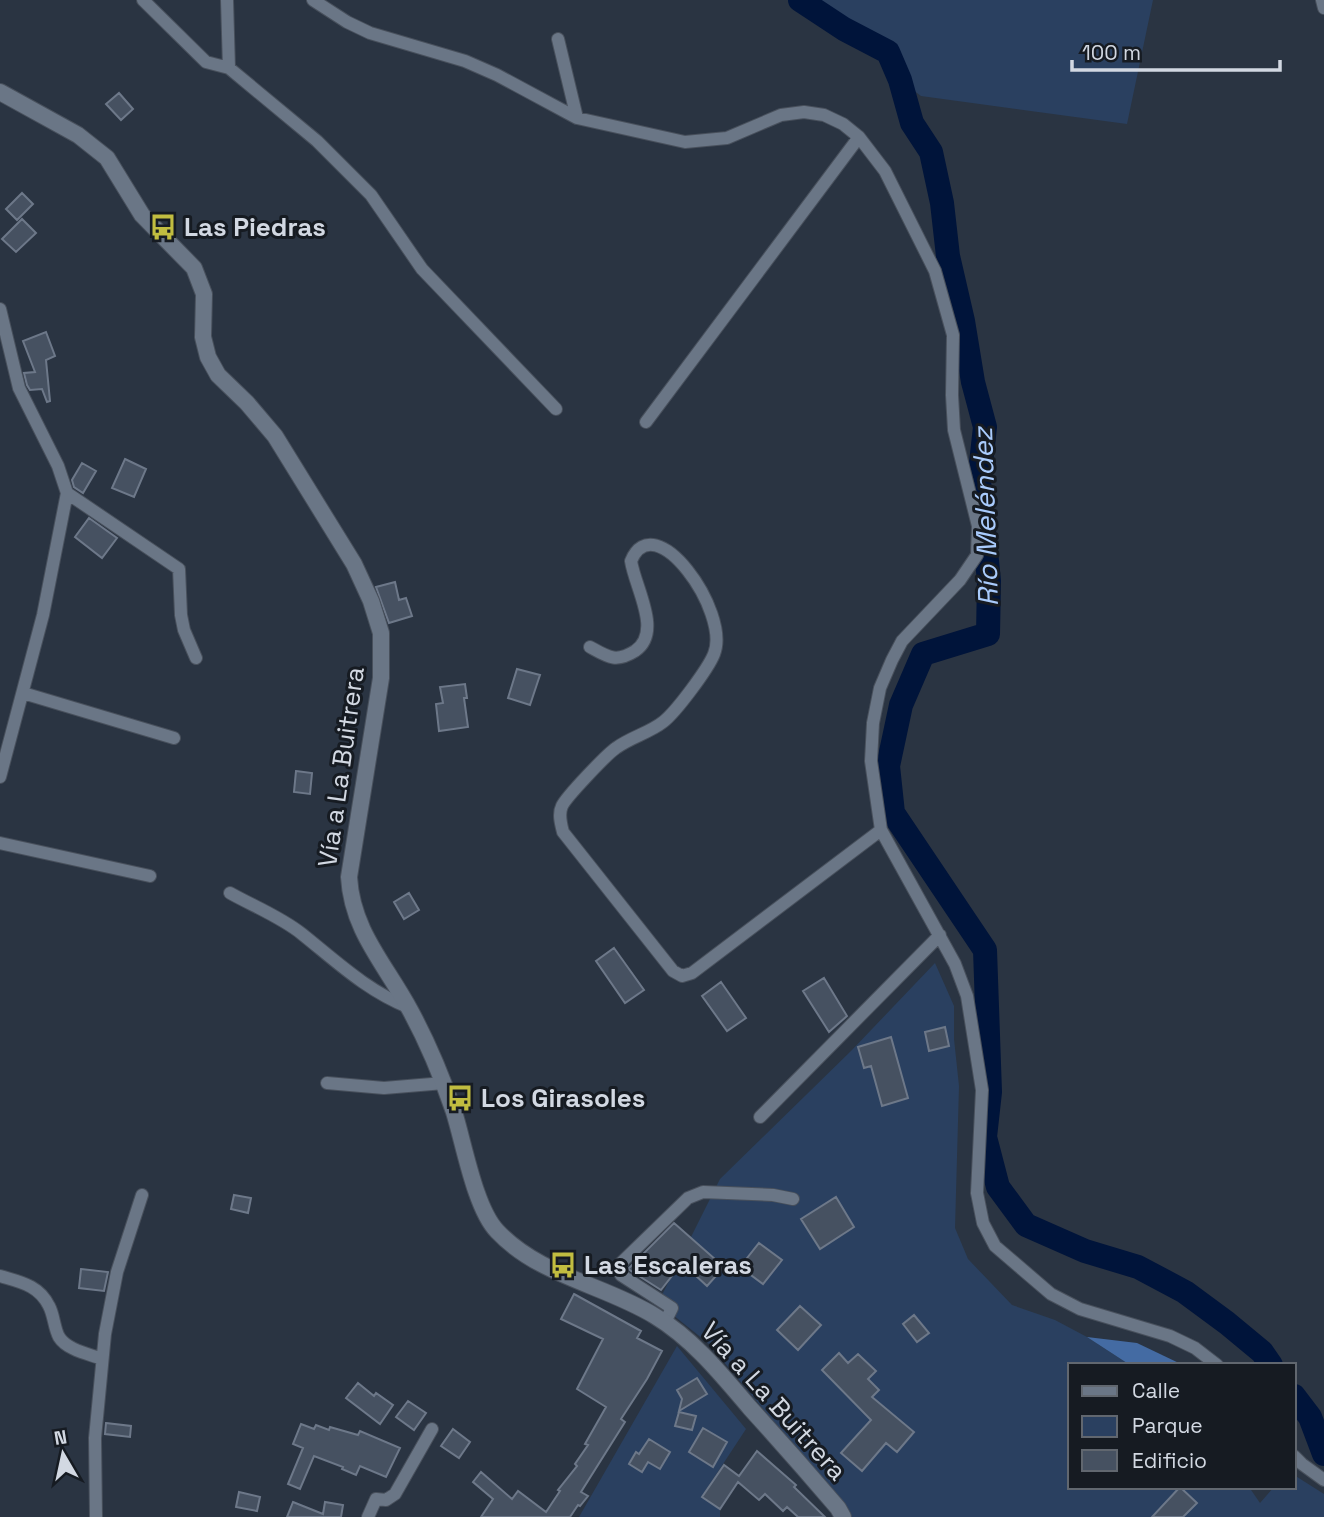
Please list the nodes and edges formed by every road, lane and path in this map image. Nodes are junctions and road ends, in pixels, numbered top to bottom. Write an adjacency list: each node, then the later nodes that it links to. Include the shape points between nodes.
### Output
1 (143, 0): 7 (street, via 205,62)
2 (227, 0): 7 (street)
3 (313, 0): 9 (street, via 370,33 465,61)
4 (1322, 0): 5 (street)
5 (1324, 8)
6 (558, 39): 9 (street)
7 (229, 68): 12 (street, via 317,141 371,195 422,269)
8 (0, 92): 25 (street, Vía a La Buitrera, via 78,135 107,158 142,215 194,268 204,294 203,337 213,366 275,436 354,564 371,601 382,633 381,678 349,877 351,898 367,940)
9 (578, 118): 10 (street, via 685,142 727,138 781,115 804,112 824,114)
10 (859, 137): 13 (street); 20 (street, via 885,171 935,271 953,335 954,430 978,526 977,555 902,642 880,688 871,761)
11 (0, 309): 14 (street, via 19,388)
12 (556, 409)
13 (646, 422)
14 (67, 493): 16 (street, via 179,569 182,622); 17 (street)
15 (590, 647): 20 (street, via 608,657 626,657 648,637 649,625 631,561 645,545 667,550 690,573 712,611 718,633 714,654 677,710 662,724 607,755 562,805 560,818 563,832 673,971 682,976 692,973)
16 (196, 658)
17 (23, 693): 18 (street); 19 (street)
18 (174, 738)
19 (0, 777)
20 (881, 830): 24 (street)
21 (0, 843): 22 (street)
22 (150, 876)
23 (230, 893): 25 (street, via 299,932 345,971)
24 (940, 935): 28 (street); 34 (street, via 967,996 973,1029 982,1090 977,1193 983,1223 995,1246 1051,1294 1080,1309 1170,1336)
25 (410, 1008): 27 (street, Vía a La Buitrera)
26 (327, 1083): 27 (street, via 384,1088)
27 (444, 1083): 32 (street, Vía a La Buitrera, via 477,1192 494,1228 544,1265)
28 (760, 1117)
29 (142, 1195): 33 (street, via 110,1300)
30 (793, 1199): 32 (street, via 703,1192 688,1198 666,1219 618,1268 621,1275 672,1308)
31 (0, 1276): 33 (street, via 37,1290 49,1305 60,1338)
32 (665, 1322): 40 (street, Vía a La Buitrera, via 714,1366)
33 (102, 1359): 38 (street, via 94,1438)
34 (1214, 1363)
35 (432, 1429): 39 (street, via 395,1493 386,1500 376,1499)
36 (1296, 1458): 37 (street)
37 (1324, 1480)
38 (96, 1517)
39 (369, 1517)
40 (843, 1517)

